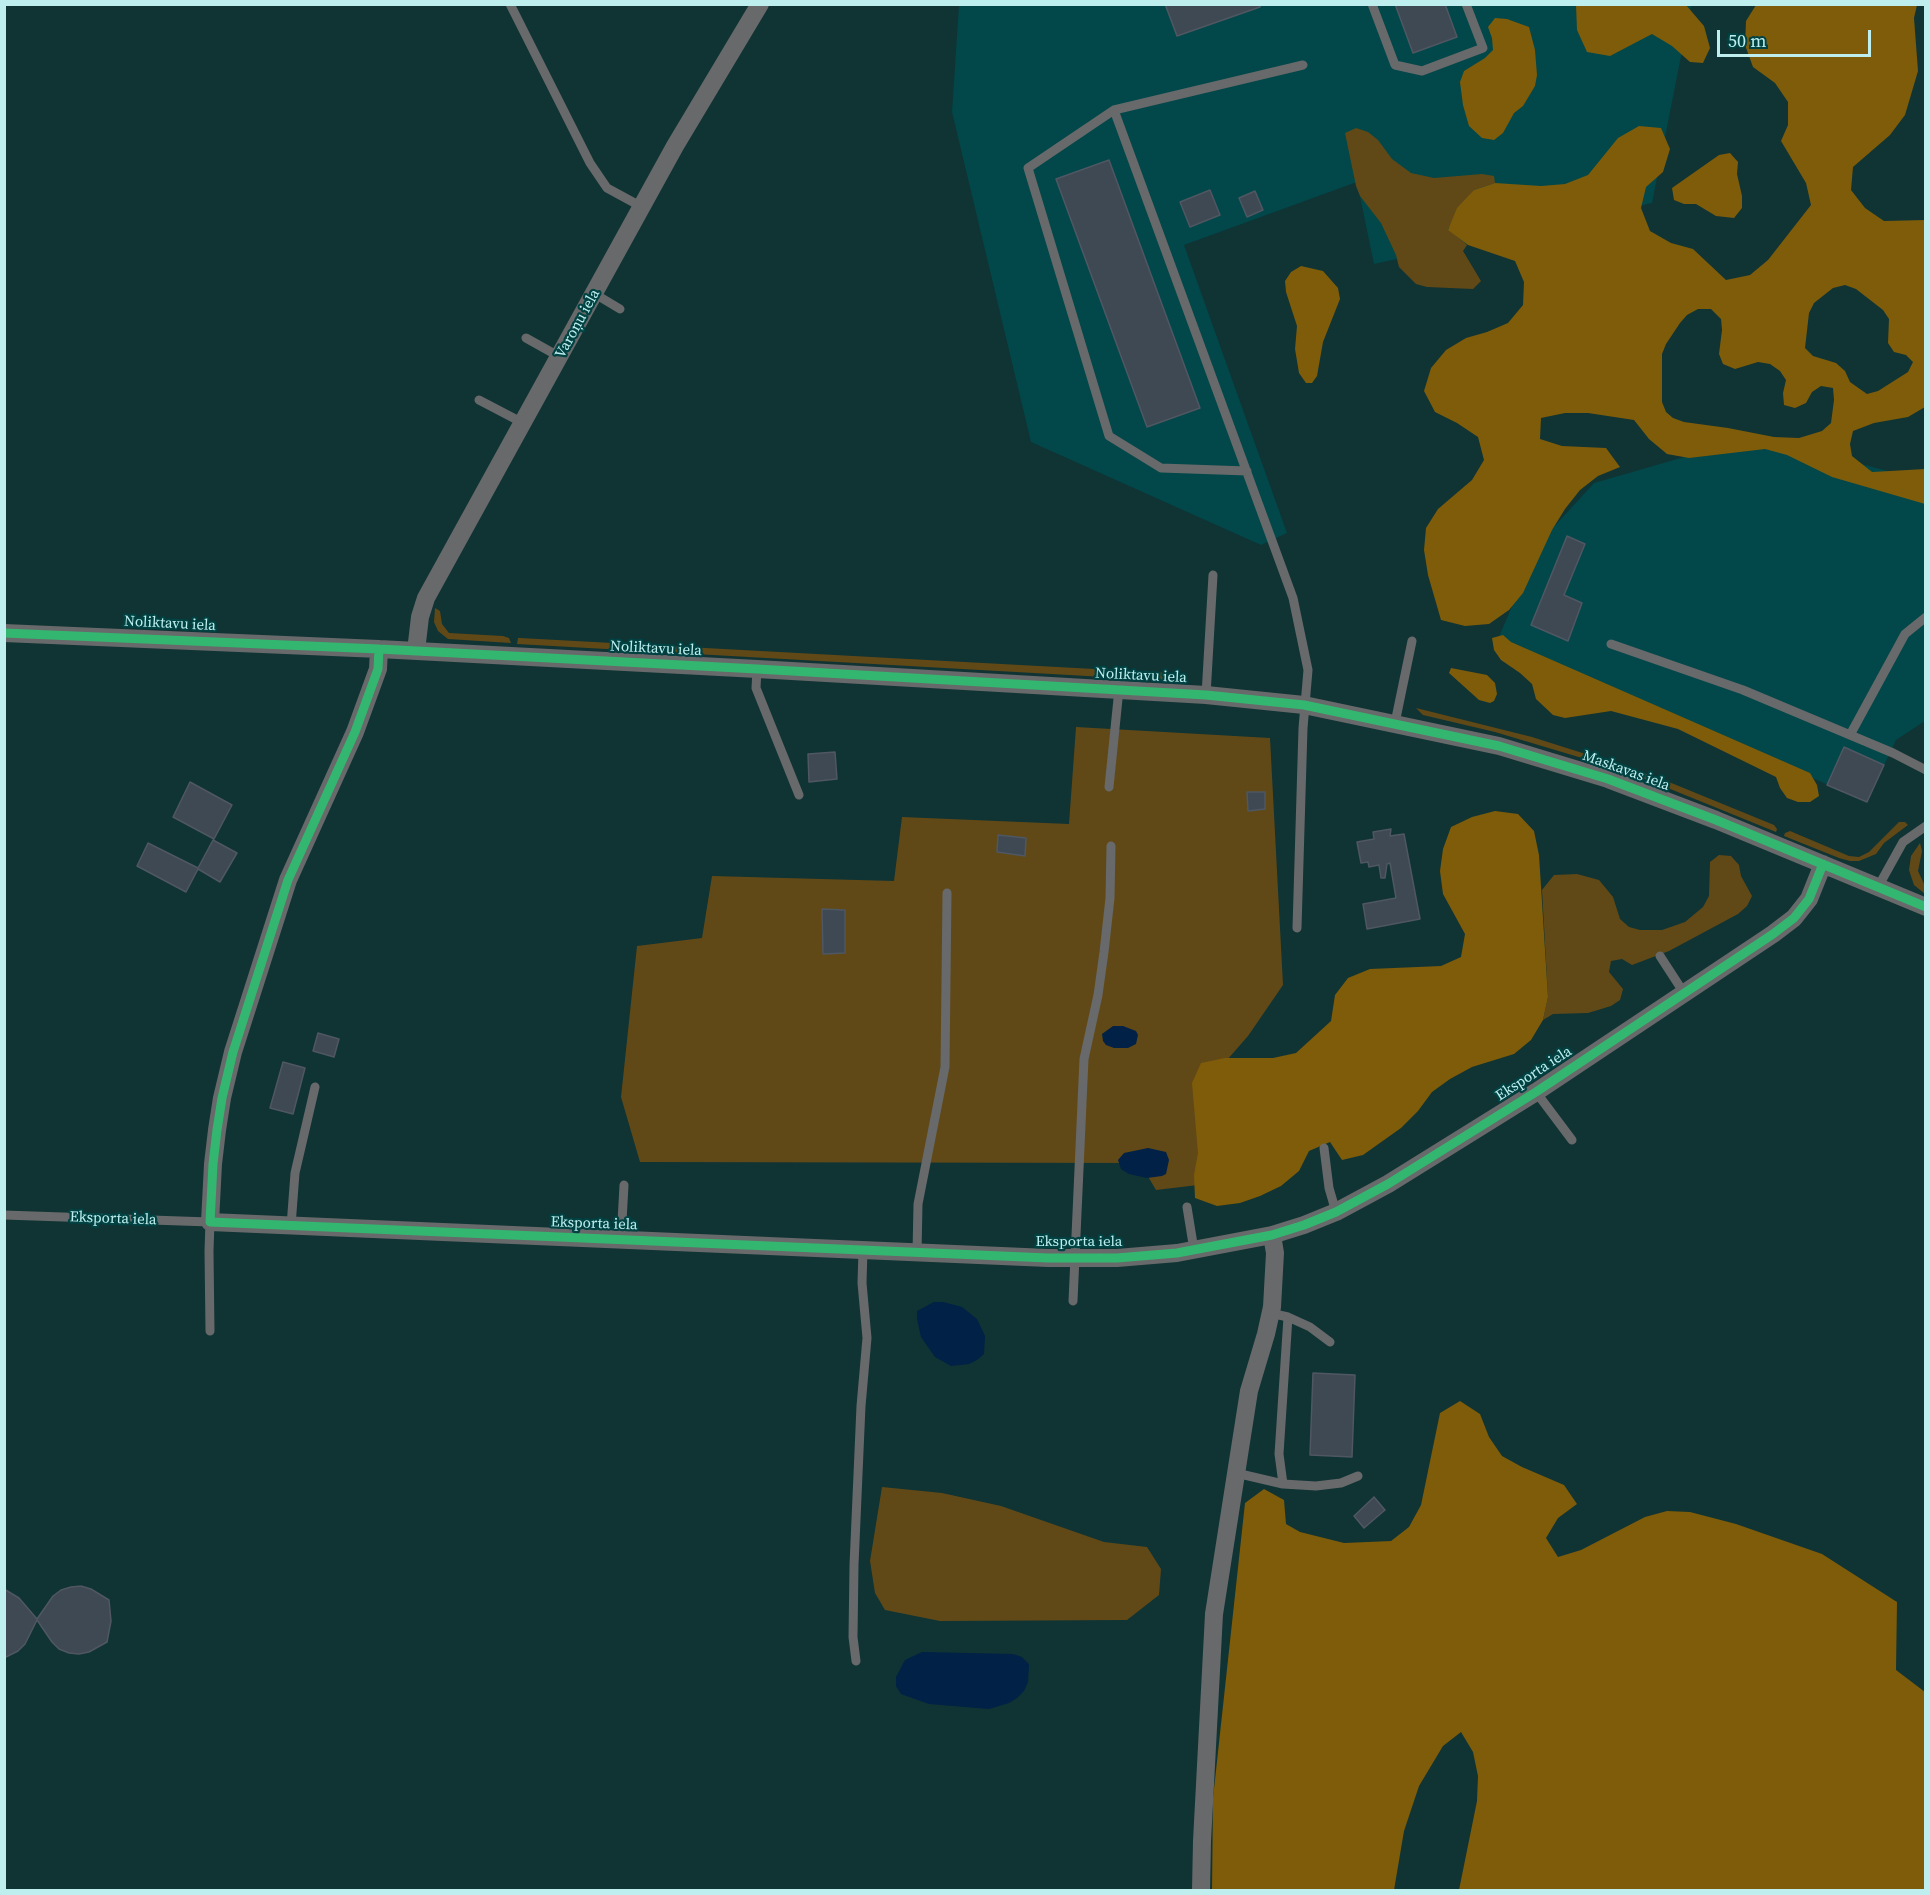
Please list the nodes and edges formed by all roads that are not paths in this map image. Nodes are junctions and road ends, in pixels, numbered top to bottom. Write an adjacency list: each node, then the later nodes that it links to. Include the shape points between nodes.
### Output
1 (510, 4): 7 (lane, via 590,163 607,188)
2 (760, 4): 7 (street, Varoņu iela)
3 (1372, 4): 4 (lane, via 1395,65 1422,71 1483,48)
4 (1466, 4)
5 (1303, 65): 6 (lane)
6 (1114, 110): 14 (lane); 14 (lane, via 1028,168 1109,436 1161,468)
7 (642, 207): 8 (street, Varoņu iela)
8 (595, 294): 9 (lane); 11 (street, Varoņu iela)
9 (621, 309)
10 (526, 338): 11 (lane)
11 (560, 357): 13 (street, Varoņu iela)
12 (479, 399): 13 (lane)
13 (523, 423): 21 (street, Varoņu iela, via 426,598)
14 (1247, 471): 25 (lane, via 1293,598 1308,670)
15 (1214, 575): 24 (lane)
16 (1926, 617): 27 (lane, via 1905,634)
17 (4, 633): 20 (street, Noliktavu iela)
18 (1412, 641): 26 (lane)
19 (1611, 644): 27 (lane, via 1743,690)
20 (379, 649): 21 (street, Noliktavu iela); 48 (street, via 378,669 355,732 288,880 233,1052 216,1130)
21 (416, 651): 22 (street, Noliktavu iela)
22 (757, 669): 23 (street, Noliktavu iela); 30 (lane, via 756,688)
23 (1119, 689): 24 (street, Noliktavu iela); 29 (lane)
24 (1206, 695): 25 (street, Noliktavu iela)
25 (1305, 705): 26 (street, Maskavas iela); 37 (lane)
26 (1395, 723): 33 (street, Maskavas iela, via 1499,746 1608,779)
27 (1850, 735): 28 (lane)
28 (1926, 770)
29 (1109, 787)
30 (799, 795)
31 (1926, 826): 34 (lane, via 1903,842)
32 (1112, 846): 55 (lane, via 1104,952 1084,1059)
33 (1823, 864): 34 (street, Maskavas iela); 39 (street, Eksporta iela, via 1809,899 1794,918)
34 (1878, 887): 36 (street, Maskavas iela)
35 (947, 892): 54 (lane, via 945,1068 918,1204)
36 (1926, 907)
37 (1297, 928)
38 (1660, 956): 39 (lane)
39 (1684, 993): 41 (street, Eksporta iela)
40 (315, 1087): 49 (lane, via 295,1173)
41 (1536, 1092): 42 (lane); 46 (street, Eksporta iela)
42 (1572, 1140)
43 (1324, 1148): 46 (lane)
44 (624, 1185): 51 (lane)
45 (1187, 1207): 53 (lane)
46 (1336, 1212): 50 (street, Eksporta iela)
47 (7, 1217): 48 (lane, Eksporta iela)
48 (210, 1222): 49 (street, Eksporta iela); 59 (lane)
49 (291, 1226): 51 (street, Eksporta iela)
50 (1272, 1235): 53 (street, Eksporta iela); 57 (street, via 1275,1278)
51 (621, 1240): 52 (street, Eksporta iela)
52 (863, 1250): 54 (street, Eksporta iela); 64 (lane, via 867,1338 854,1565)
53 (1194, 1250): 55 (street, Eksporta iela, via 1117,1258)
54 (917, 1252): 55 (street, Eksporta iela)
55 (1075, 1257): 56 (lane)
56 (1073, 1301)
57 (1270, 1313): 58 (lane); 61 (street, via 1249,1391)
58 (1288, 1317): 60 (lane); 63 (lane, via 1280,1454)
59 (210, 1331)
60 (1330, 1342)
61 (1236, 1473): 63 (lane); 65 (street, via 1214,1614)
62 (1358, 1476): 63 (lane, via 1316,1486)
63 (1283, 1484)
64 (856, 1661)
65 (1201, 1890)

